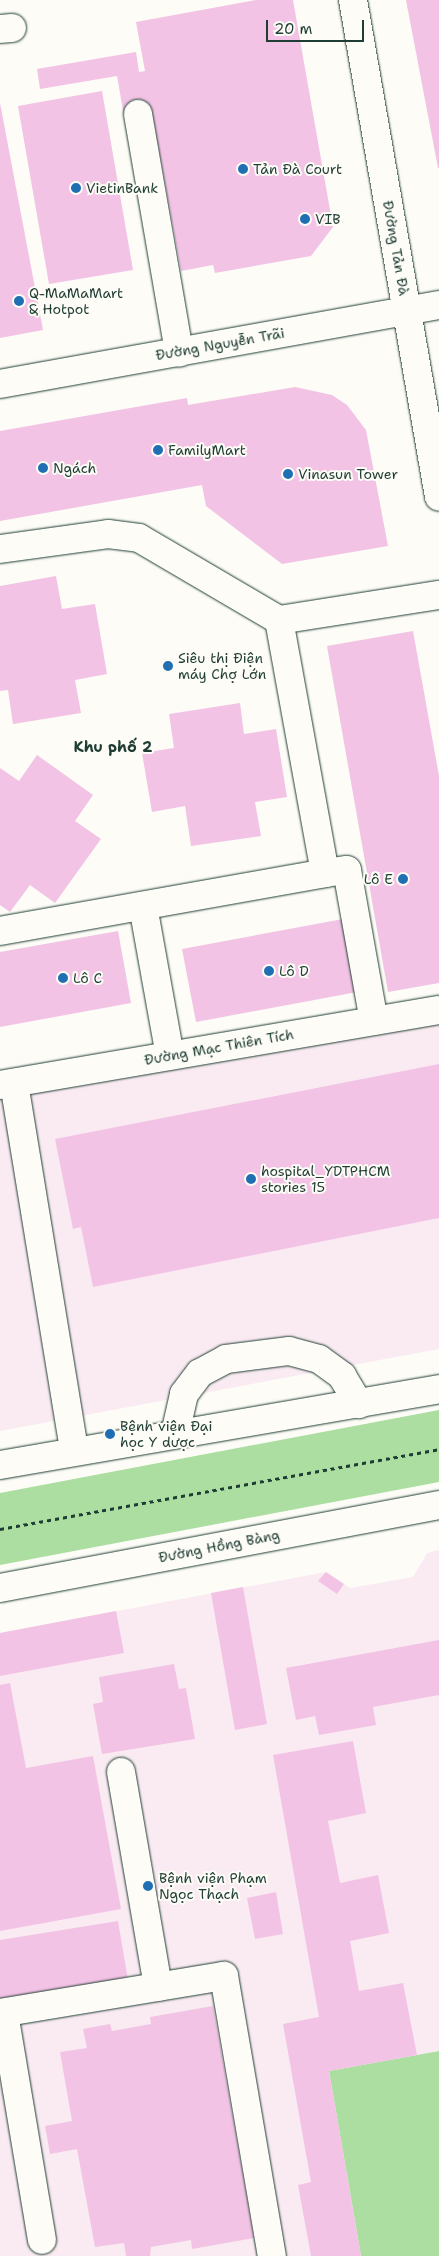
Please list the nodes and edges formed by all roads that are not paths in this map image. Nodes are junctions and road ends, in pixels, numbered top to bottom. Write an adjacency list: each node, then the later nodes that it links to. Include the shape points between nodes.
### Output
1 (353, 0): 4 (main road, Đường Tản Đà)
2 (138, 114): 5 (main road)
3 (439, 305): 4 (main road, Đường Nguyễn Trãi)
4 (406, 310): 5 (main road, Đường Nguyễn Trãi); 7 (main road, Đường Tản Đà)
5 (179, 352): 6 (main road, Đường Nguyễn Trãi)
6 (0, 384)
7 (439, 497)
8 (0, 549): 10 (main road, via 108,534 139,538)
9 (439, 595): 10 (main road)
10 (279, 620): 11 (main road)
11 (325, 873): 12 (main road); 15 (main road, via 347,870)
12 (143, 906): 13 (main road); 16 (main road)
13 (0, 931)
14 (439, 1010): 15 (main road, Đường Mạc Thiên Tích)
15 (374, 1021): 16 (main road, Đường Mạc Thiên Tích)
16 (170, 1056): 17 (main road, Đường Mạc Thiên Tích)
17 (7, 1084): 21 (main road)
18 (439, 1389): 19 (main road)
19 (358, 1404): 20 (main road); 20 (main road, via 342,1376 320,1359 289,1351 226,1359 200,1374 184,1394)
20 (175, 1434): 21 (main road)
21 (74, 1451): 22 (main road)
22 (0, 1465)
23 (439, 1506): 24 (main road, Đường Hồng Bàng)
24 (0, 1588)
25 (121, 1772): 26 (main road)
26 (158, 1987): 27 (main road); 29 (main road, via 224,1976)
27 (2, 2013): 28 (main road)
28 (42, 2240)
29 (272, 2256)

